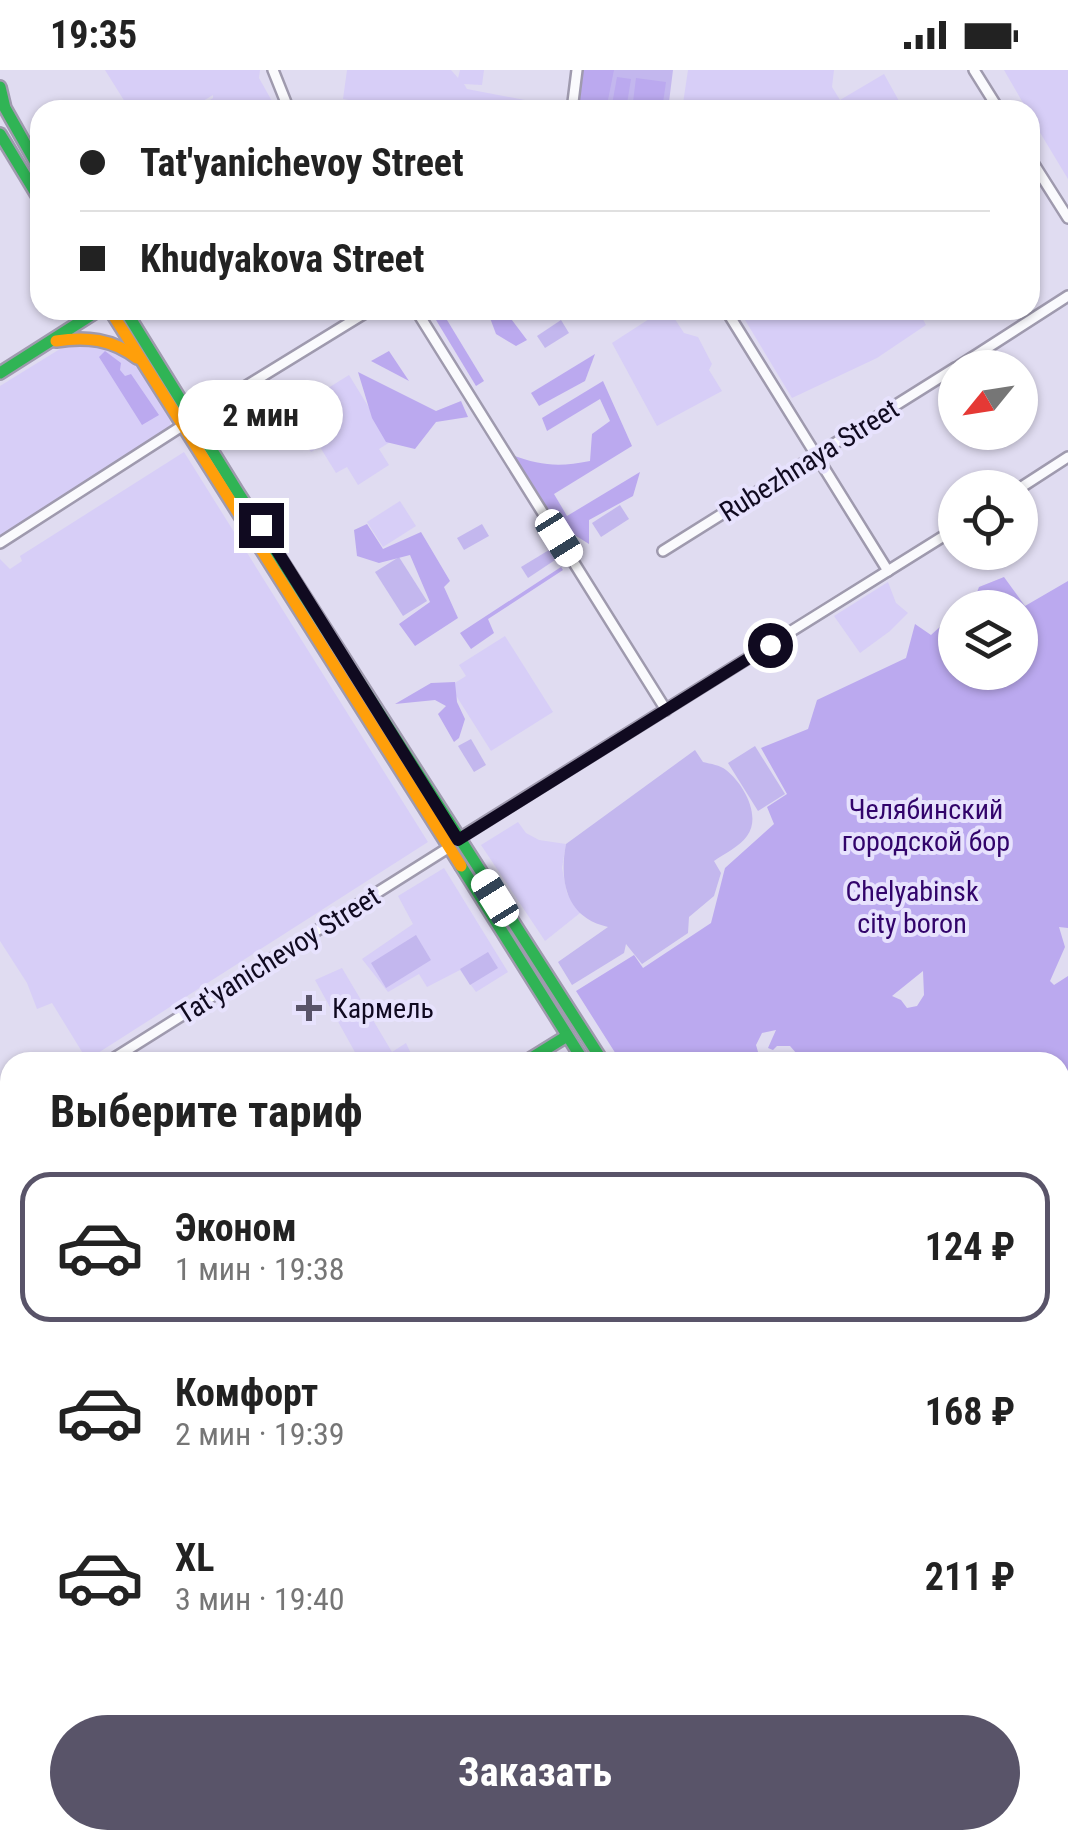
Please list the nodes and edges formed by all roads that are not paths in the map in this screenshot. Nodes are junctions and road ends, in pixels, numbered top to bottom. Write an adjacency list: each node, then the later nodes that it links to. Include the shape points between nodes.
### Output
1 (273, 70): 5 (street)
2 (577, 70): 6 (street)
3 (974, 70): 7 (street)
4 (0, 87): 8 (main road)
5 (284, 100)
6 (573, 100)
7 (994, 100)
8 (2, 109): 10 (main road)
9 (0, 134): 12 (main road)
10 (30, 154)
11 (1040, 174): 13 (street)
12 (30, 184)
13 (1068, 218)
14 (1068, 296): 15 (street, Rubezhnaya Street)
15 (1040, 314)
16 (84, 320): 23 (main road)
17 (116, 320): 25 (main road)
18 (130, 320): 28 (main road)
19 (354, 320): 28 (street)
20 (422, 320): 36 (street)
21 (732, 320): 29 (street)
22 (1031, 320): 24 (street, Rubezhnaya Street)
23 (47, 343): 25 (main road, via 99,339); 26 (main road)
24 (984, 350)
25 (140, 360): 28 (main road)
26 (0, 373)
27 (938, 379): 29 (street, Rubezhnaya Street)
28 (186, 423): 33 (street); 37 (main road)
29 (817, 456): 34 (street, Rubezhnaya Street); 35 (street)
30 (1068, 458): 31 (street)
31 (1038, 477)
32 (938, 540): 35 (street, Tat'yanichevoy Street)
33 (0, 543)
34 (663, 550)
35 (888, 571): 36 (street, Tat'yanichevoy Street)
36 (666, 710): 37 (street, Tat'yanichevoy Street)
37 (453, 844): 38 (main road); 39 (street, Tat'yanichevoy Street)
38 (573, 1033): 40 (main road); 41 (main road); 42 (main road)
39 (124, 1052)
40 (542, 1052)
41 (580, 1052)
42 (593, 1052)

